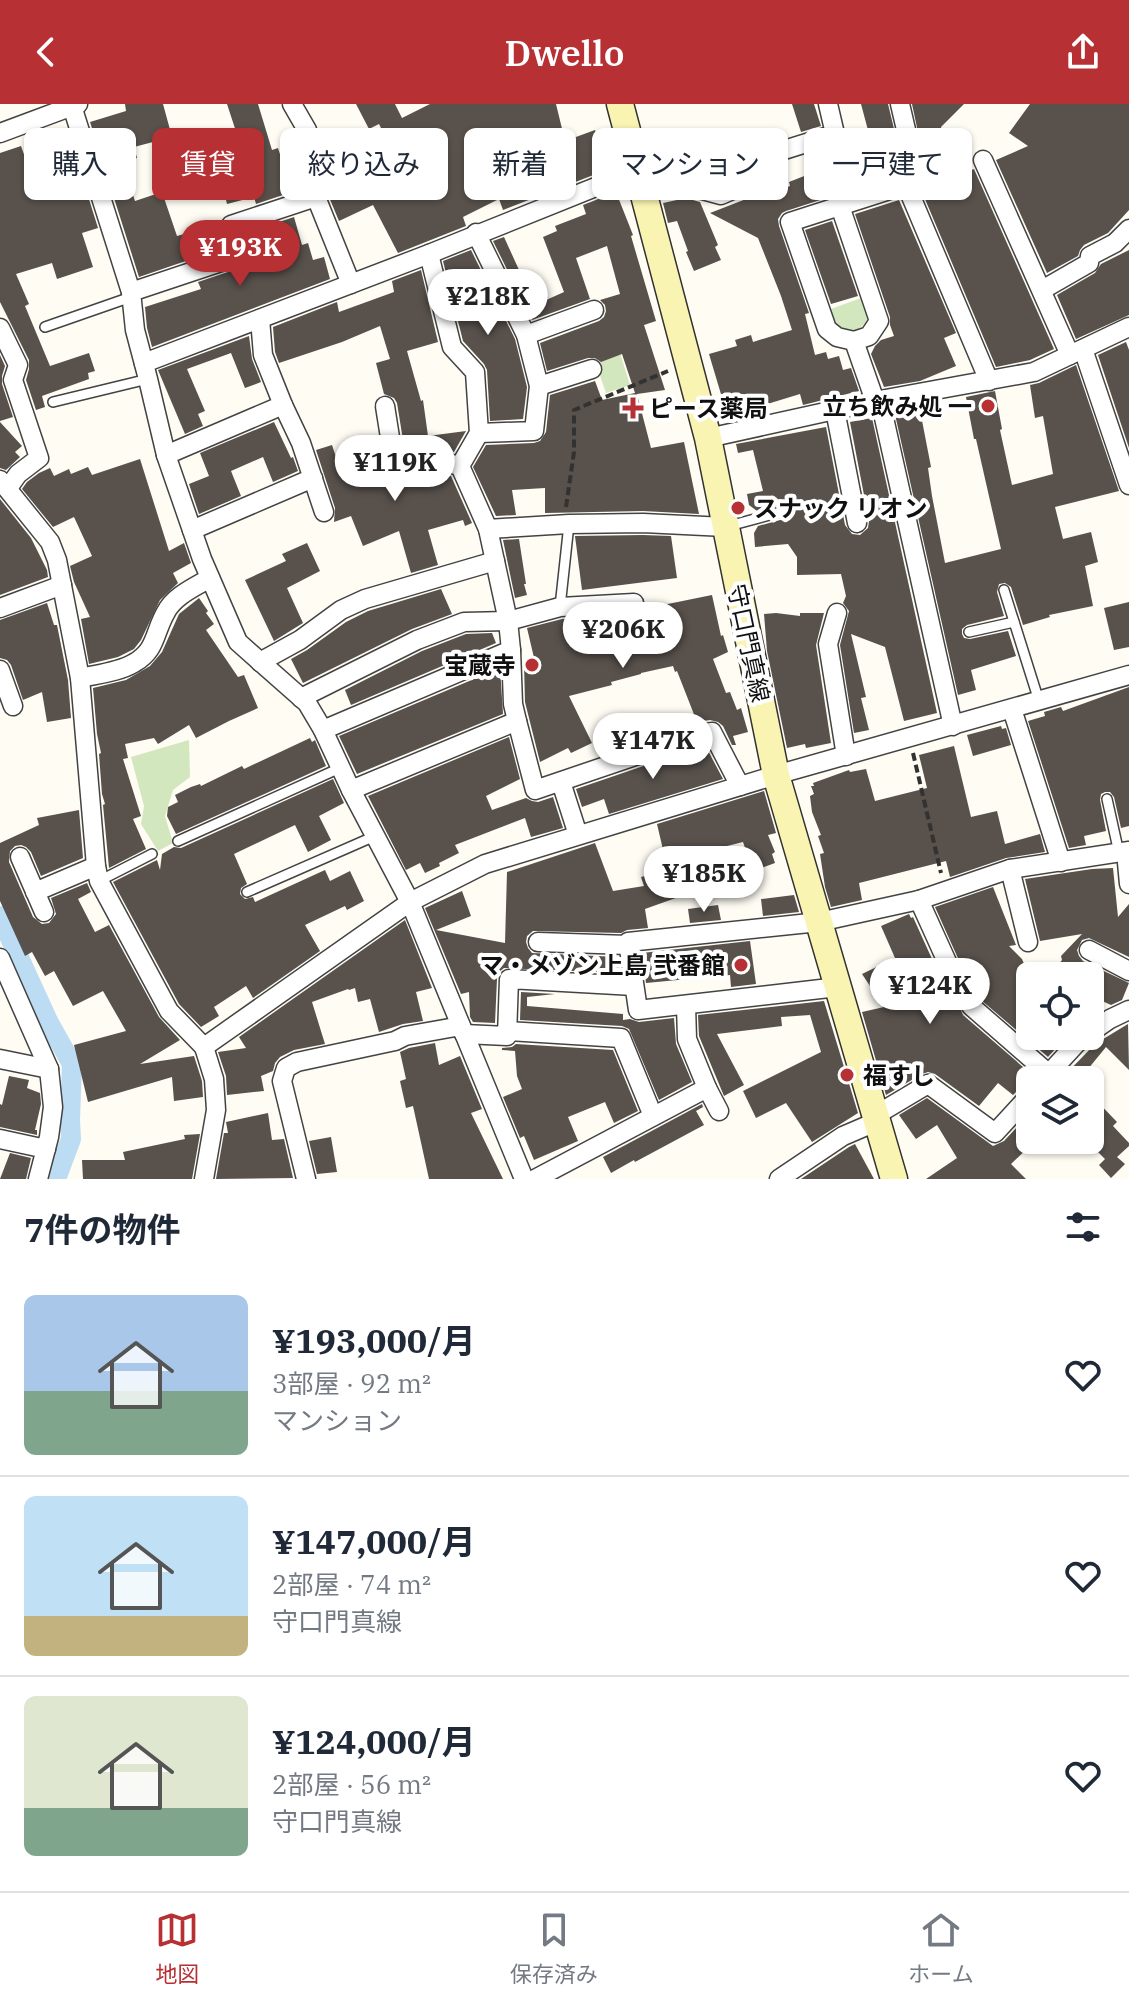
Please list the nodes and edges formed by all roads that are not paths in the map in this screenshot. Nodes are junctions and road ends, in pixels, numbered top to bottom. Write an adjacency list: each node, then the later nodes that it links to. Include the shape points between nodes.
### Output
1 (292, 104): 6 (street)
2 (620, 104): 7 (main road, 守口門真線)
3 (828, 104): 10 (street, via 835,134)
4 (900, 104): 8 (street)
5 (75, 105): 9 (street); 24 (street)
6 (306, 128)
7 (626, 128)
8 (906, 128)
9 (0, 133)
10 (788, 149)
11 (983, 160): 23 (street)
12 (592, 194): 20 (street)
13 (307, 200): 24 (street, via 231,225 239,256)
14 (317, 200): 22 (street)
15 (646, 200): 43 (main road, 守口門真線)
16 (859, 200): 18 (street)
17 (913, 200): 35 (street)
18 (840, 206): 31 (street, via 879,321 869,336); 31 (street, via 790,222 827,329)
19 (1129, 229): 23 (street, via 1090,256 1089,263)
20 (476, 233): 21 (street); 30 (street)
21 (429, 254): 22 (street); 42 (street, via 452,347 475,372)
22 (351, 284): 26 (street)
23 (1042, 290): 32 (street)
24 (131, 294): 27 (lane); 34 (street)
25 (594, 310): 30 (street)
26 (260, 319): 34 (street); 39 (street, via 263,355)
27 (45, 327)
28 (1129, 327): 32 (street)
29 (1, 331): 47 (street, via 18,365 13,380 39,458)
30 (526, 335): 36 (street)
31 (854, 341): 37 (street)
32 (1077, 352): 35 (street, via 1034,372); 48 (street)
33 (592, 369): 36 (street)
34 (146, 371): 38 (lane); 44 (street)
35 (989, 381): 37 (street)
36 (539, 386): 42 (street, via 534,431)
37 (878, 401): 41 (street); 77 (street)
38 (53, 402)
39 (283, 405): 44 (street); 46 (street)
40 (385, 406): 45 (street, via 392,450)
41 (835, 410): 43 (street); 51 (street)
42 (479, 433): 45 (street)
43 (708, 438): 53 (main road, 守口門真線)
44 (166, 455): 55 (street)
45 (460, 466): 54 (street)
46 (313, 478): 50 (street); 55 (street)
47 (4, 484): 58 (street, via 50,542)
48 (1129, 485)
49 (788, 510): 53 (lane)
50 (324, 512)
51 (857, 523)
52 (566, 525): 53 (street); 54 (street); 61 (lane)
53 (725, 527): 81 (main road, 守口門真線)
54 (488, 529): 56 (street)
55 (192, 530): 57 (street)
56 (495, 561): 64 (street); 68 (street, via 365,599)
57 (210, 578): 68 (street, via 238,642); 71 (street, via 166,611 152,649 137,662)
58 (62, 585): 62 (street); 71 (street)
59 (1004, 590): 65 (lane)
60 (634, 603): 61 (street)
61 (560, 607): 64 (street)
62 (0, 608)
63 (837, 613): 79 (street, via 828,644)
64 (508, 621): 67 (street); 72 (street, via 464,622 429,635)
65 (1014, 622): 66 (lane); 73 (lane)
66 (969, 632)
67 (511, 650): 76 (street); 78 (street)
68 (260, 662): 72 (street)
69 (0, 670): 74 (street)
70 (1129, 675): 73 (street)
71 (80, 678): 94 (street)
72 (301, 698): 78 (street)
73 (1039, 701): 75 (street)
74 (13, 706)
75 (1012, 709): 77 (street); 92 (street)
76 (517, 721): 82 (street, via 535,790); 84 (street)
77 (953, 726): 79 (street)
78 (323, 730): 80 (street)
79 (846, 756): 81 (street)
80 (340, 768): 84 (street); 88 (lane)
81 (776, 775): 83 (street); 101 (main road, 守口門真線)
82 (561, 782): 83 (street, via 712,732); 86 (street)
83 (740, 786): 86 (street)
84 (351, 790): 87 (street)
85 (1107, 799): 89 (lane)
86 (578, 835): 99 (street, via 485,864)
87 (375, 836): 97 (lane); 99 (street)
88 (178, 841)
89 (1125, 852): 92 (street); 95 (street)
90 (152, 854): 94 (lane)
91 (20, 857): 96 (street)
92 (1061, 862): 93 (street)
93 (1010, 869): 98 (street); 103 (street)
94 (98, 874): 96 (street); 115 (street, via 169,1011)
95 (1129, 884)
96 (35, 892): 100 (street)
97 (247, 892)
98 (919, 900): 101 (street); 118 (street, via 967,1000)
99 (410, 902): 113 (street); 115 (street)
100 (44, 912)
101 (819, 922): 104 (street); 109 (main road, 守口門真線)
102 (538, 942): 104 (street)
103 (1028, 942)
104 (628, 945): 108 (street)
105 (1089, 950): 107 (street)
106 (0, 958): 120 (street)
107 (1129, 971)
108 (634, 986): 110 (street, via 638,1010); 114 (street, via 509,979)
109 (838, 987): 110 (street); 125 (main road, 守口門真線)
110 (686, 1005): 121 (street, via 687,1039)
111 (1129, 1010): 112 (street)
112 (1104, 1023)
113 (462, 1030): 114 (street, via 507,1036); 130 (street, via 405,1036 286,1068 282,1081); 131 (street)
114 (507, 1031): 124 (street, via 621,1038)
115 (204, 1047): 129 (street, via 216,1110)
116 (1071, 1050): 119 (street)
117 (0, 1059): 120 (street)
118 (1035, 1066)
119 (1056, 1066)
120 (49, 1069): 127 (street, via 53,1107)
121 (707, 1088): 123 (street); 124 (street)
122 (1016, 1110): 125 (street, via 995,1133 928,1084)
123 (719, 1111)
124 (653, 1116): 132 (street)
125 (877, 1118): 133 (street); 134 (main road, 守口門真線)
126 (0, 1139): 127 (street)
127 (46, 1149): 128 (street)
128 (38, 1179)
129 (204, 1179)
130 (306, 1179)
131 (524, 1179)
132 (535, 1179)
133 (779, 1179)
134 (894, 1179)

